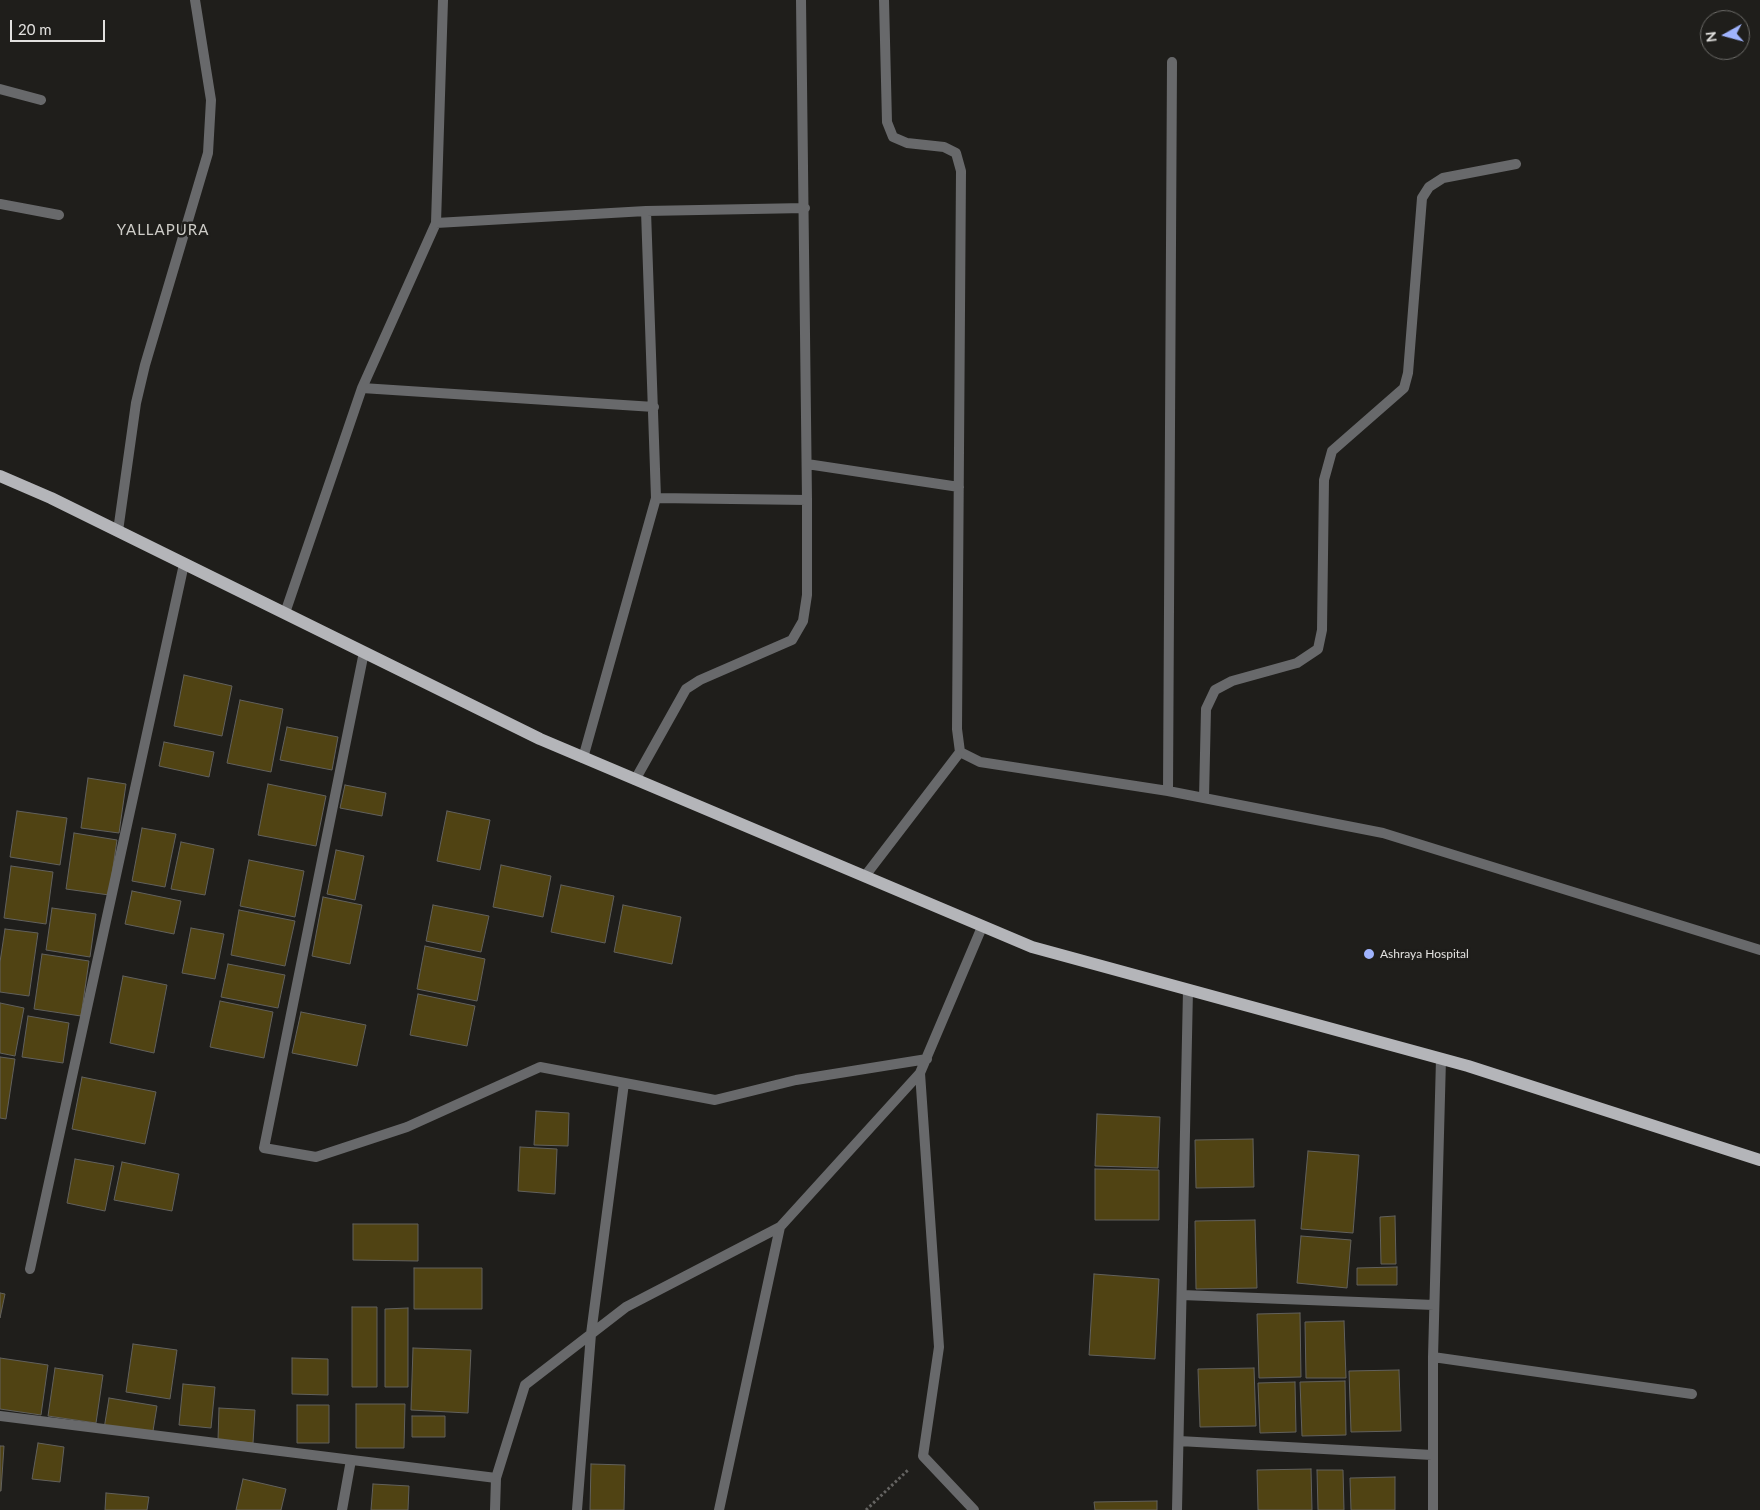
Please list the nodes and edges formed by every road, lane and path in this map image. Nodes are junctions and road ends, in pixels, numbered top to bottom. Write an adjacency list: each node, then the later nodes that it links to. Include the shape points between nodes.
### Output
1 (195, 0): 21 (street, via 211,100 208,153 145,365 136,403)
2 (443, 0): 13 (street)
3 (801, 0): 10 (street)
4 (884, 0): 18 (street, via 887,122 893,138 944,147 956,153 961,171)
5 (1172, 62): 28 (street)
6 (0, 89): 7 (street)
7 (41, 100)
8 (1516, 164): 29 (street, via 1443,178 1429,187 1422,198 1408,373 1404,388 1332,451 1324,480 1322,630 1318,649 1297,663 1215,690 1206,710)
9 (0, 204): 12 (street)
10 (805, 208): 11 (street); 16 (street)
11 (646, 211): 13 (street); 15 (street)
12 (59, 215)
13 (436, 223): 14 (street)
14 (362, 388): 15 (street); 23 (street)
15 (654, 407): 19 (street)
16 (807, 464): 18 (street); 20 (street)
17 (0, 476): 21 (main road)
18 (959, 487): 25 (street, via 957,729)
19 (656, 498): 20 (street); 26 (street)
20 (807, 500): 27 (street, via 807,595 800,627 792,640 686,689)
21 (118, 531): 22 (main road)
22 (184, 564): 23 (main road); 40 (street)
23 (285, 614): 24 (main road)
24 (364, 652): 26 (main road); 37 (street, via 264,1148 316,1157 407,1127 540,1067)
25 (960, 752): 28 (street, via 980,762); 30 (street)
26 (583, 758): 27 (main road)
27 (636, 780): 30 (main road)
28 (1168, 791): 29 (street)
29 (1204, 798): 32 (street, via 1383,834)
30 (865, 876): 31 (main road)
31 (982, 926): 33 (main road, via 1032,947); 34 (street)
32 (1760, 950)
33 (1188, 990): 35 (main road); 41 (street)
34 (927, 1059): 36 (street); 37 (street, via 796,1080 715,1100)
35 (1441, 1059): 38 (main road); 42 (street)
36 (920, 1073): 39 (street); 49 (street, via 939,1347)
37 (624, 1083): 43 (street)
38 (1760, 1160)
39 (780, 1227): 43 (street, via 626,1306); 55 (street)
40 (30, 1269)
41 (1182, 1294): 42 (street); 47 (street)
42 (1434, 1305): 44 (street)
43 (591, 1334): 51 (street, via 525,1386); 54 (street)
44 (1433, 1357): 45 (street); 48 (street)
45 (1692, 1394)
46 (0, 1416): 50 (street)
47 (1179, 1441): 48 (street); 58 (street)
48 (1432, 1455): 59 (street)
49 (923, 1456): 56 (path); 57 (street)
50 (351, 1460): 51 (street); 52 (street)
51 (496, 1478): 53 (street)
52 (342, 1510)
53 (495, 1510)
54 (577, 1510)
55 (719, 1510)
56 (866, 1510)
57 (974, 1510)
58 (1177, 1510)
59 (1433, 1510)

